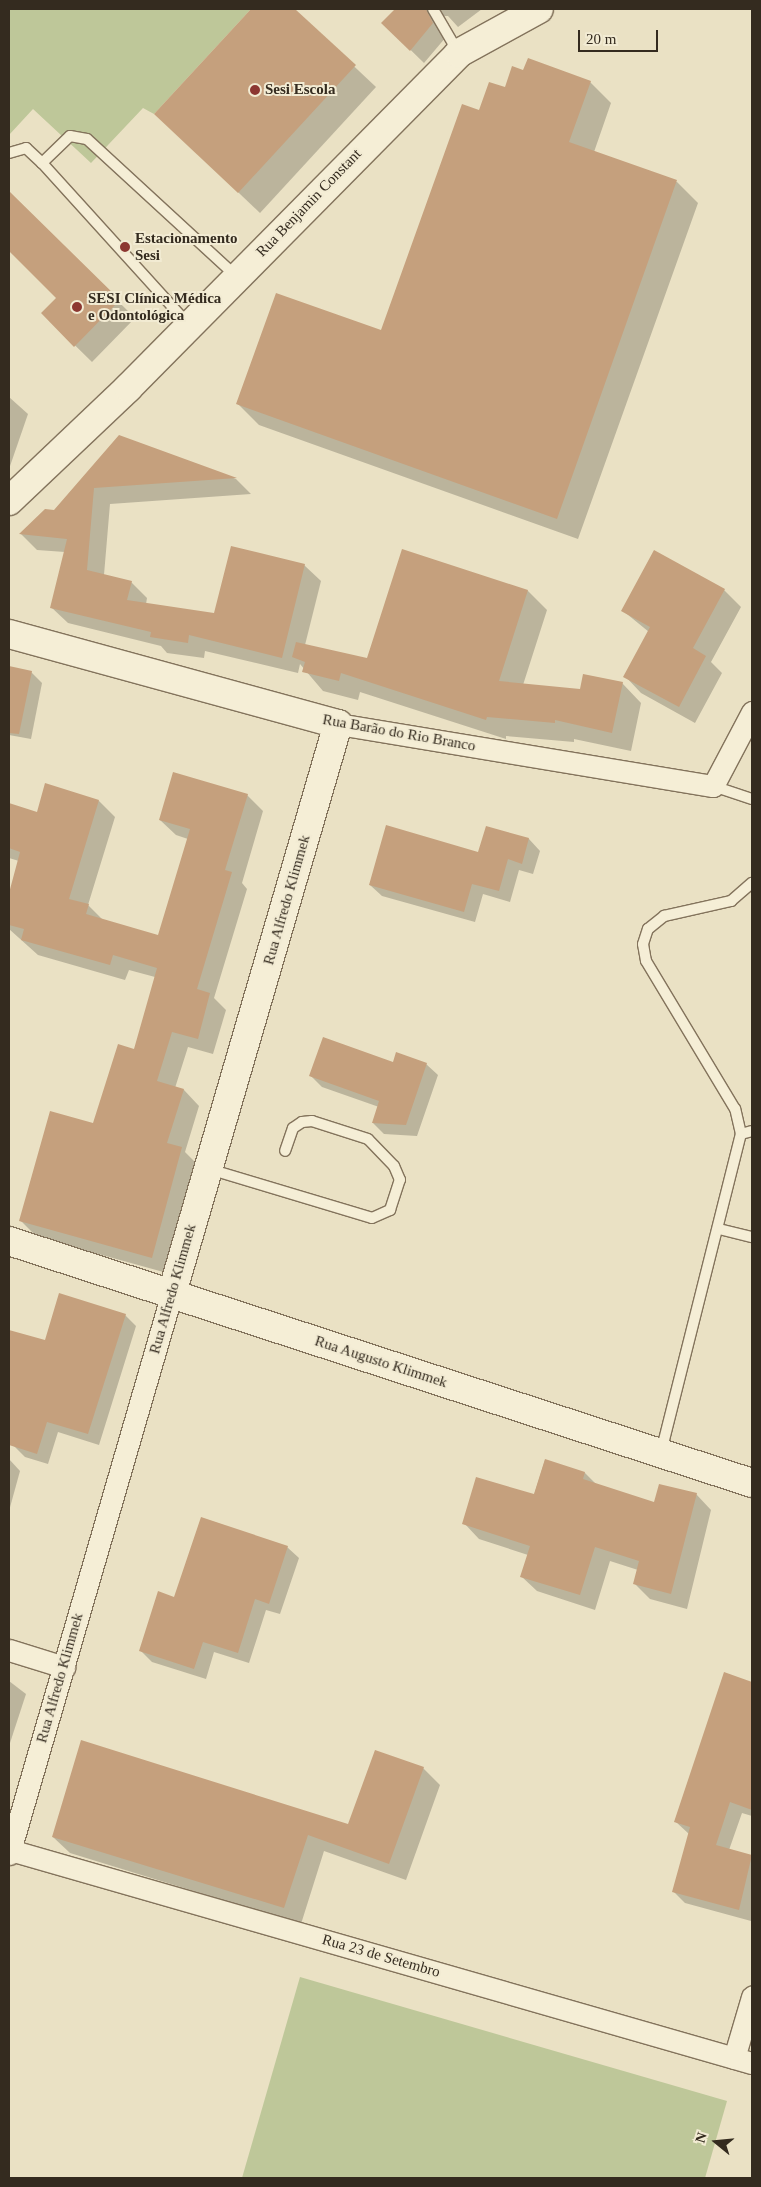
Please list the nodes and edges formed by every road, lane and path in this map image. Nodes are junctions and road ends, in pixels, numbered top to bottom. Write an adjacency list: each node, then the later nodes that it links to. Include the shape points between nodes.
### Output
1 (433, 9): 3 (lane)
2 (539, 9): 3 (street, Rua Benjamin Constant)
3 (459, 53): 6 (street, Rua Benjamin Constant)
4 (9, 153): 5 (lane, via 26,148)
5 (42, 163): 6 (lane, via 70,136 87,138); 7 (lane)
6 (237, 277): 7 (street, Rua Benjamin Constant)
7 (189, 325): 8 (street, Rua Benjamin Constant)
8 (9, 501)
9 (9, 634): 11 (street, Rua Barão do Rio Branco)
10 (752, 712): 12 (street)
11 (338, 724): 12 (street, Rua Barão do Rio Branco); 18 (street, Rua Alfredo Klimmek)
12 (713, 786): 13 (lane)
13 (752, 799)
14 (752, 883): 16 (lane, via 731,901 664,916 648,929 643,944 646,961 735,1109)
15 (752, 1130): 16 (lane)
16 (741, 1134): 19 (lane)
17 (285, 1152): 18 (lane, via 293,1128 302,1122 368,1139 394,1166 400,1180 390,1210 372,1218)
18 (208, 1169): 22 (street, Rua Alfredo Klimmek)
19 (719, 1229): 20 (lane); 23 (lane)
20 (752, 1237)
21 (9, 1241): 22 (street, Rua Augusto Klimmek)
22 (172, 1293): 23 (street, Rua Augusto Klimmek); 26 (street, Rua Alfredo Klimmek)
23 (661, 1453): 24 (street, Rua Augusto Klimmek)
24 (752, 1483)
25 (9, 1650): 26 (street)
26 (64, 1666): 27 (street, Rua Alfredo Klimmek)
27 (9, 1852): 29 (street, Rua 23 de Setembro)
28 (752, 1997): 29 (street)
29 (743, 2061)

